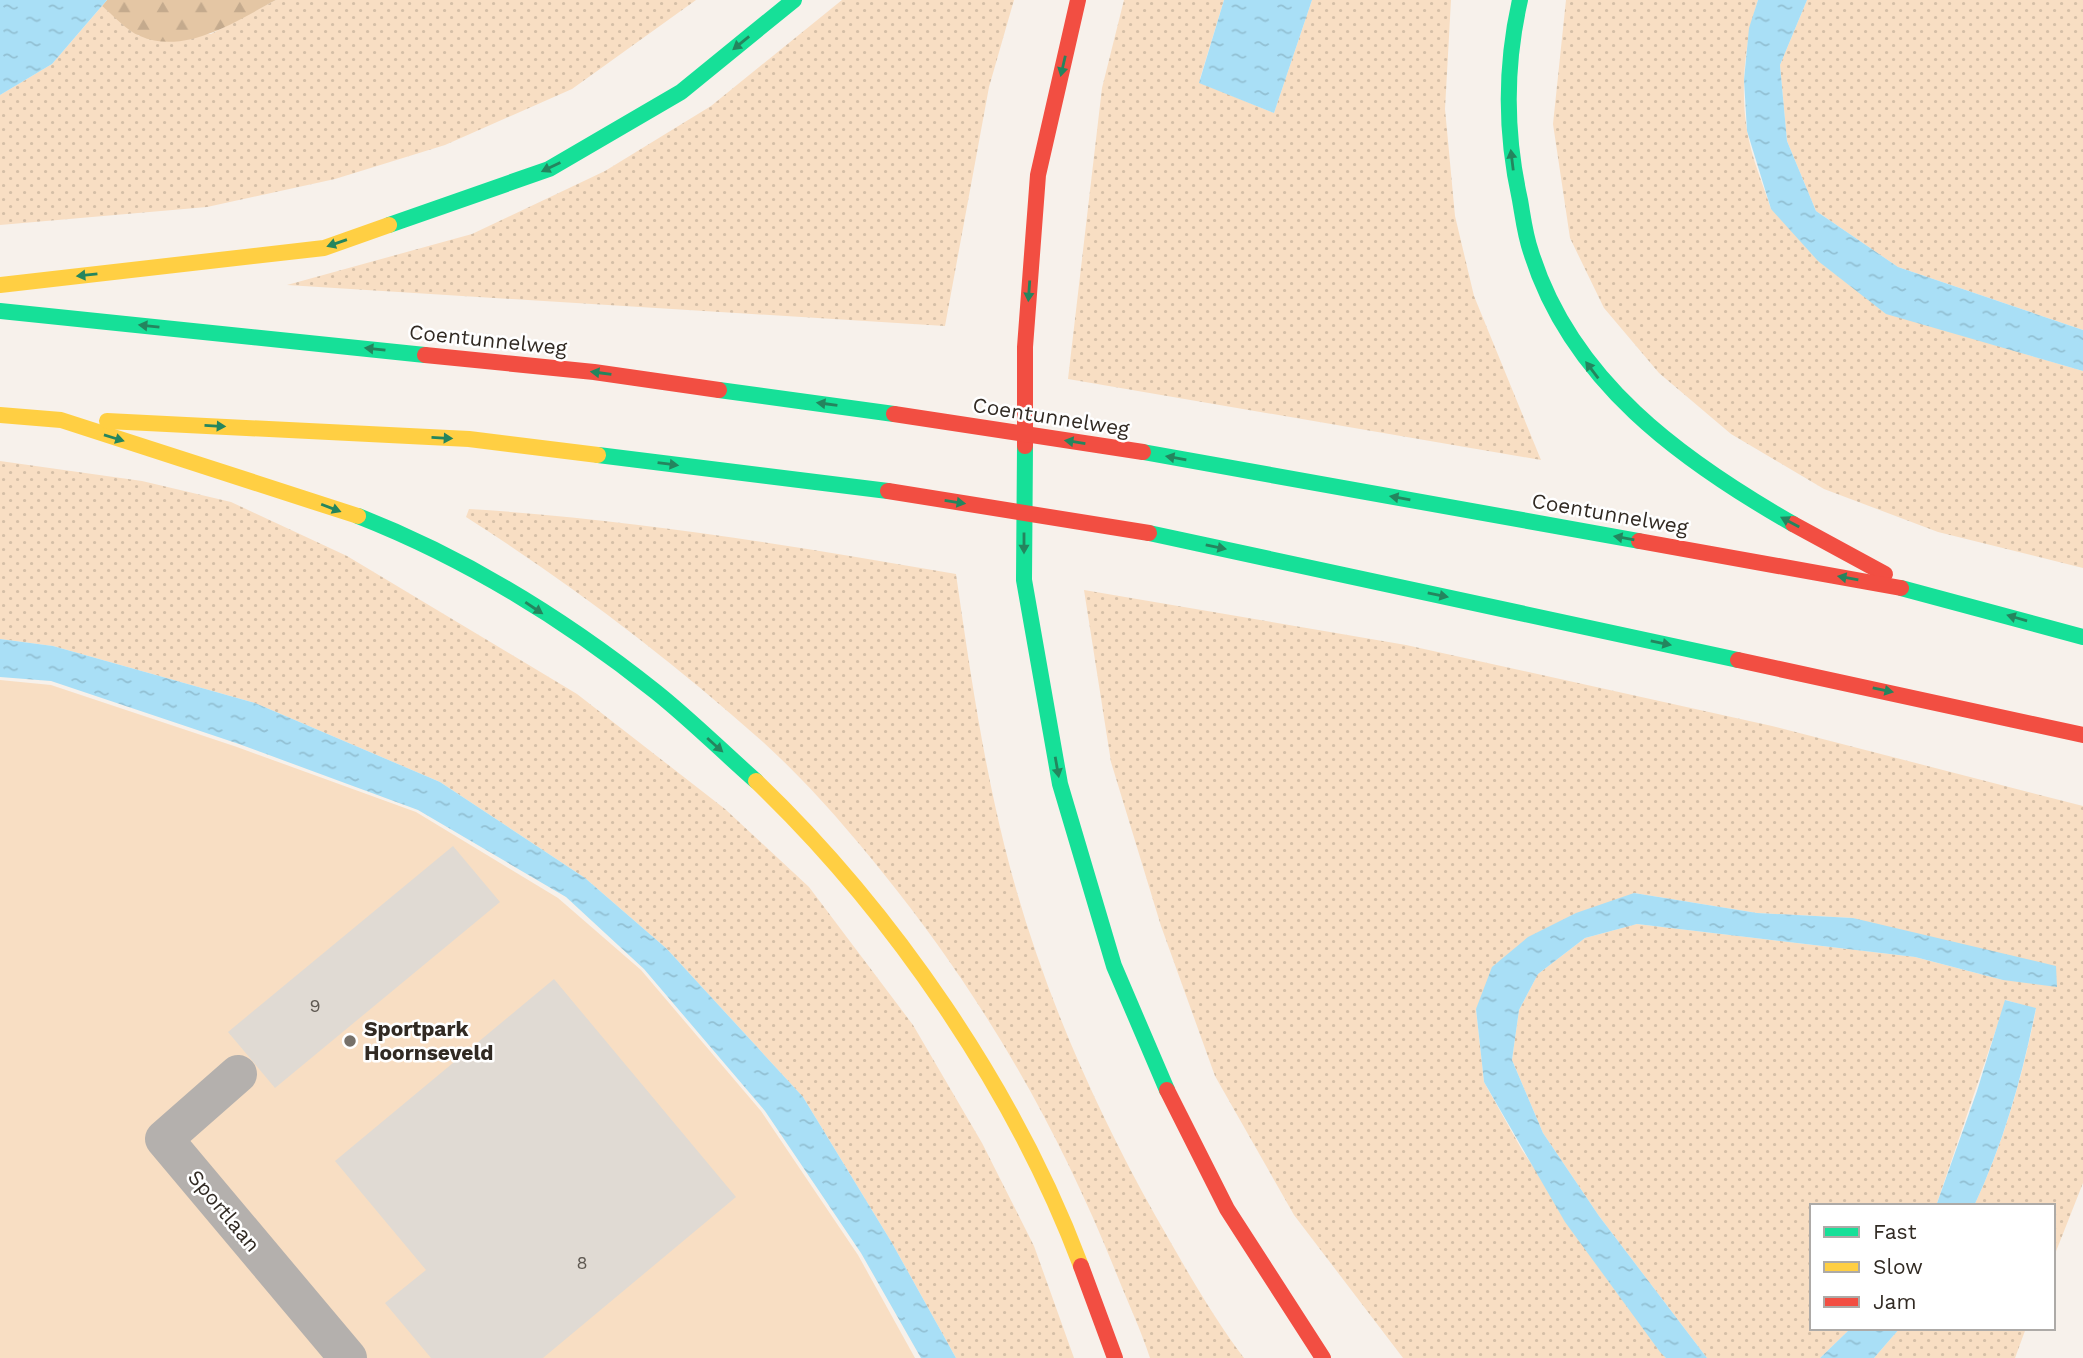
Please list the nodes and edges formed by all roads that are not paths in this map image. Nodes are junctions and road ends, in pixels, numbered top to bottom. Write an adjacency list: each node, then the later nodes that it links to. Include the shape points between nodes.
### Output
1 (794, 0): 4 (highway, one-way to 4, via 681,92 549,170 324,248)
2 (1078, 0): 14 (highway, one-way to 14, via 1038,175 1025,347 1024,580 1057,770 1114,966 1170,1098 1227,1209)
3 (1520, 0): 8 (highway, one-way to 3, via 1696,467 1620,404 1572,343 1530,250 1515,186 1507,90)
4 (0, 285)
5 (0, 311): 8 (highway, Coentunnelweg, one-way to 5, bridge, via 1143,452 894,414 594,372)
6 (0, 415): 7 (highway)
7 (49, 418): 10 (highway, one-way to 10, bridge, via 470,439 888,491 1149,533); 13 (highway, one-way to 13, via 289,492 426,545 515,595 674,708 788,809 881,917 965,1037 1027,1143 1097,1300)
8 (1915, 590): 9 (highway, Coentunnelweg, one-way to 8)
9 (2083, 636)
10 (2083, 735)
11 (237, 1074): 12 (street, Sportlaan, via 164,1139)
12 (348, 1358)
13 (1115, 1358)
14 (1323, 1358)

